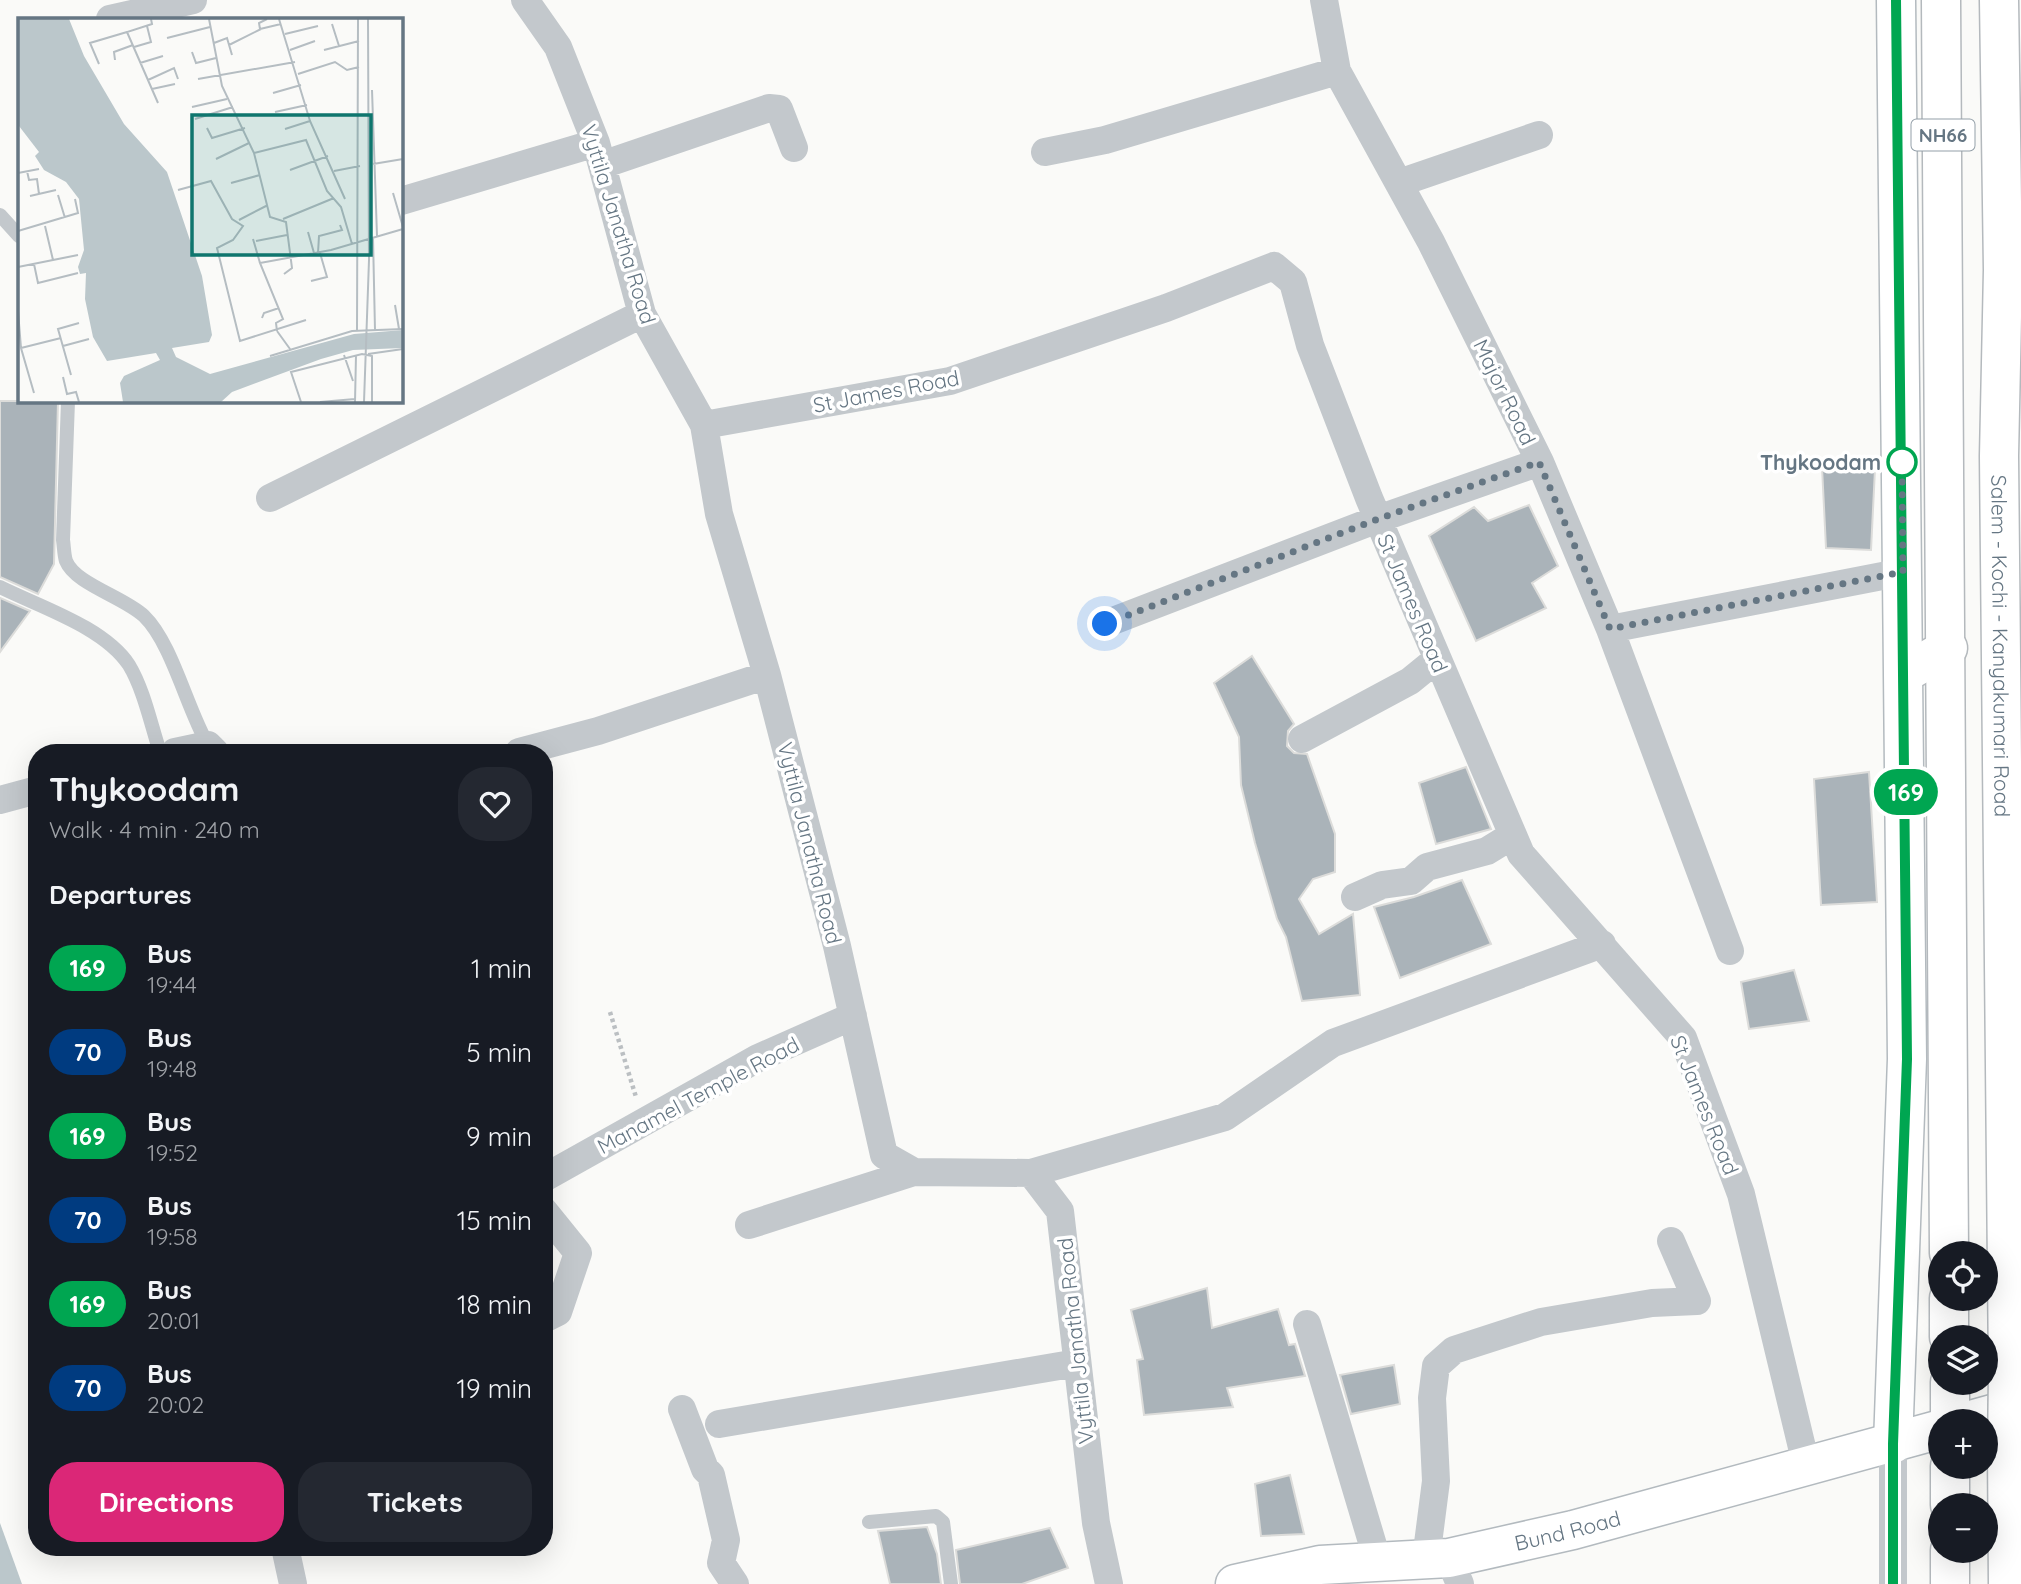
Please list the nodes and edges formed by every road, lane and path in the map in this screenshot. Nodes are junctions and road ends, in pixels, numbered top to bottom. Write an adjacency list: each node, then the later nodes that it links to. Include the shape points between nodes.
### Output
1 (193, 0): 7 (street)
2 (525, 0): 12 (street, Vyttila Janatha Road, via 558,47)
3 (1324, 0): 8 (street, Major Road)
4 (1896, 0): 27 (main road)
5 (1941, 0): 17 (main road, NH66)
6 (1999, 0): 18 (main road, Salem - Kochi - Kanyakumari Road / NH66)
7 (114, 18)
8 (1338, 71): 11 (street, via 1105,140); 13 (street, Major Road)
9 (1539, 135): 13 (street)
10 (793, 148): 12 (street, via 779,109 769,108)
11 (1045, 152)
12 (599, 154): 14 (street); 19 (street, Vyttila Janatha Road)
13 (1399, 183): 24 (street, Major Road)
14 (402, 201)
15 (0, 215): 16 (lane)
16 (18, 235)
17 (1944, 270): 18 (main road); 20 (main road, NH66)
18 (2003, 270): 21 (main road, Salem - Kochi - Kanyakumari Road / NH66)
19 (642, 314): 23 (street, Vyttila Janatha Road); 25 (street)
20 (1945, 387): 21 (main road); 31 (main road, NH66)
21 (2001, 387): 32 (main road, Salem - Kochi - Kanyakumari Road / NH66)
22 (68, 402): 38 (lane, via 66,561 74,573 144,616 167,654 192,719)
23 (704, 425): 26 (street, St James Road, via 950,381 1274,266 1293,282 1310,345); 35 (street, Vyttila Janatha Road, via 719,514)
24 (1539, 462): 26 (street); 30 (street, Major Road)
25 (270, 499)
26 (1378, 519): 29 (street); 33 (street, St James Road)
27 (1903, 572): 30 (street); 34 (main road)
28 (0, 587): 37 (lane, via 83,627 120,654 131,668)
29 (1105, 624)
30 (1610, 629): 45 (street, Major Road)
31 (1948, 648): 34 (main road); 55 (main road, NH66)
32 (2011, 651): 59 (main road, Salem - Kochi - Kanyakumari Road / NH66)
33 (1437, 659): 36 (street, via 1410,681); 42 (street, St James Road)
34 (1905, 673): 64 (main road, via 1907,1059)
35 (767, 675): 39 (street); 47 (street, Vyttila Janatha Road)
36 (1302, 739)
37 (157, 744)
38 (209, 744)
39 (549, 744)
40 (28, 792): 41 (street)
41 (0, 800)
42 (1513, 835): 43 (street, via 1487,851 1427,867 1411,881 1381,885); 44 (street, St James Road, via 1521,854)
43 (1355, 897)
44 (1602, 944): 51 (street, via 1333,1043 1225,1117); 65 (street, St James Road, via 1683,1038 1741,1194)
45 (1730, 951)
46 (610, 1012): 48 (path)
47 (853, 1016): 48 (street, Manamel Temple Road, via 758,1058); 49 (street, Vyttila Janatha Road, via 884,1155)
48 (644, 1125): 50 (street, Manamel Temple Road)
49 (914, 1172): 51 (street, Vyttila Janatha Road); 53 (street)
50 (553, 1173)
51 (1031, 1173): 58 (street, Vyttila Janatha Road, via 1060,1211)
52 (553, 1222): 56 (street, via 578,1254 558,1312)
53 (750, 1225)
54 (1671, 1241): 69 (street, via 1697,1301 1652,1303 1541,1322 1454,1350 1436,1366 1432,1398)
55 (1949, 1241)
56 (553, 1314)
57 (1307, 1324): 70 (street)
58 (1077, 1363): 62 (street); 74 (street, Vyttila Janatha Road, via 1096,1524)
59 (2015, 1389): 61 (main road); 78 (main road, Salem - Kochi - Kanyakumari Road / NH66, bridge, via 2007,1451)
60 (682, 1409): 72 (street, via 711,1475 726,1540 721,1563)
61 (1985, 1409)
62 (719, 1424)
63 (1928, 1433): 64 (main road, Bund Road)
64 (1893, 1444): 65 (main road, Bund Road); 76 (street)
65 (1806, 1464): 69 (main road, Bund Road)
66 (869, 1522): 73 (lane, via 936,1516 943,1521)
67 (287, 1556): 71 (street)
68 (1950, 1563): 77 (main road)
69 (1445, 1567): 70 (main road, Bund Road)
70 (1369, 1569): 75 (main road, Bund Road, via 1320,1564)
71 (293, 1584)
72 (735, 1584)
73 (951, 1584)
74 (1109, 1584)
75 (1235, 1584)
76 (1893, 1584)
77 (1950, 1584)
78 (2008, 1584)

